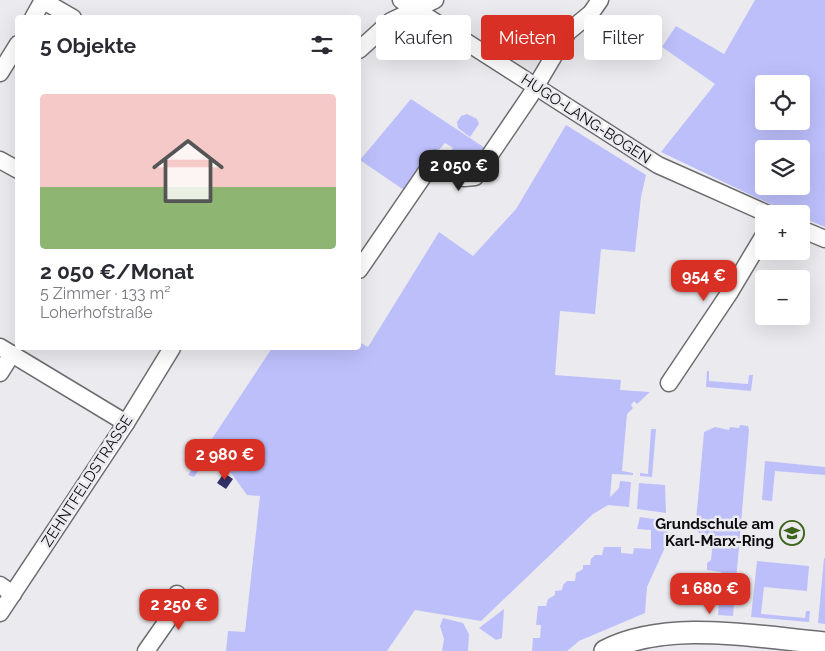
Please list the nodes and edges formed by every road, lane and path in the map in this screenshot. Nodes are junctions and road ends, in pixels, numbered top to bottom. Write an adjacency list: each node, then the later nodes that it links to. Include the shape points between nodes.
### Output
1 (42, 0): 5 (street); 6 (street)
2 (435, 0): 4 (street)
3 (600, 0): 10 (street, via 591,13 568,32)
4 (407, 5): 7 (street); 10 (street, HUGO-LANG-BOGEN)
5 (34, 15)
6 (68, 15)
7 (361, 48)
8 (15, 49): 9 (street)
9 (0, 73)
10 (536, 87): 13 (street, HUGO-LANG-BOGEN, via 658,165); 17 (street, via 475,177 464,178 435,159)
11 (0, 160): 12 (street)
12 (15, 168)
13 (755, 208)
14 (810, 232): 15 (street)
15 (825, 239)
16 (755, 250): 21 (street)
17 (361, 267)
18 (171, 350): 22 (street, ZEHNTFELDSTRASSE)
19 (6, 351): 20 (street); 22 (street)
20 (0, 373)
21 (668, 383)
22 (126, 423): 23 (street, ZEHNTFELDSTRASSE)
23 (6, 589): 25 (street, ZEHNTFELDSTRASSE)
24 (177, 594): 27 (street, via 167,621)
25 (0, 613)
26 (825, 643): 28 (main road, via 682,633 647,638)
27 (146, 651)
28 (604, 651)

